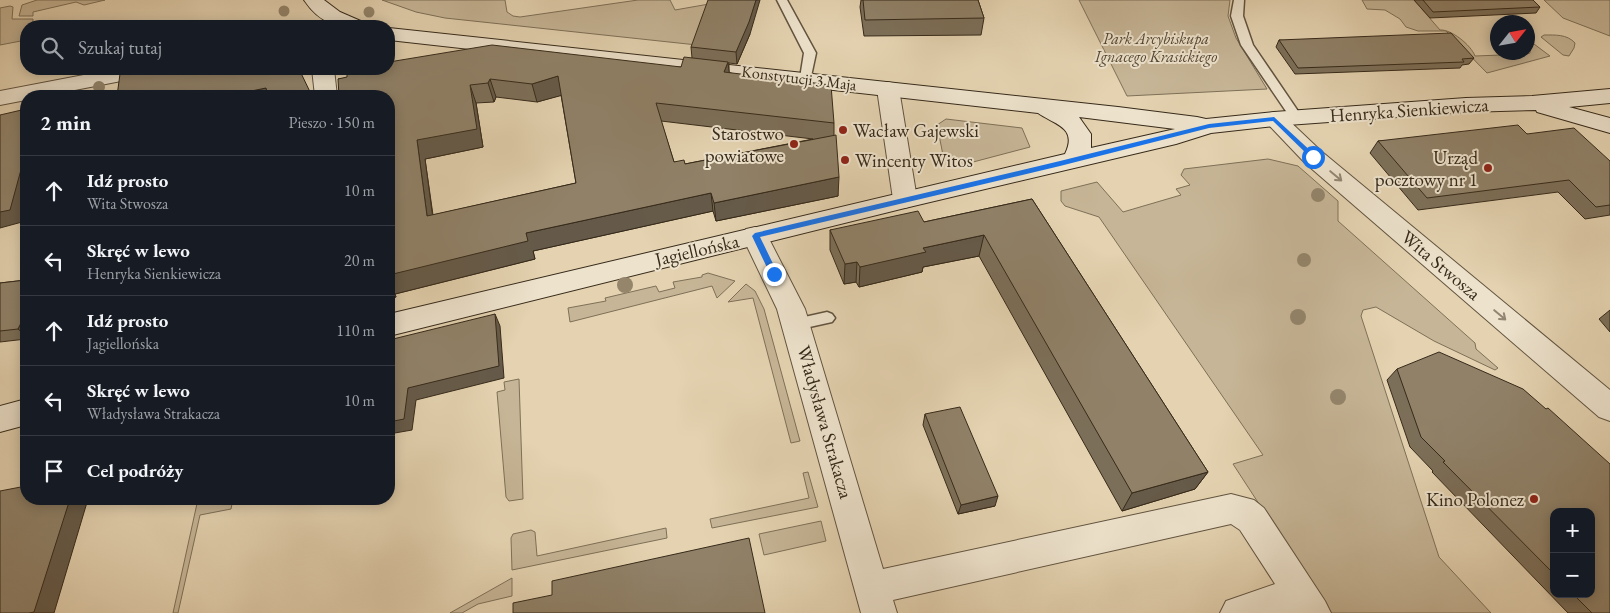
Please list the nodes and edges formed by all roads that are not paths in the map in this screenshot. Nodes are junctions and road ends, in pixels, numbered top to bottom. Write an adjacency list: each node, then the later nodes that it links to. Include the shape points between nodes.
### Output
1 (314, 0): 4 (street)
2 (782, 0): 9 (lane, via 810,53)
3 (1239, 0): 17 (lane, via 1237,16 1248,45 1274,88)
4 (337, 20)
5 (395, 35): 6 (street, Konstytucji 3 Maja)
6 (482, 44): 7 (lane); 9 (street, Konstytucji 3 Maja)
7 (462, 54)
8 (117, 75): 11 (street)
9 (806, 78): 10 (street, Konstytucji 3 Maja)
10 (888, 88): 16 (street, Konstytucji 3 Maja); 21 (street)
11 (41, 90)
12 (20, 94): 14 (street)
13 (1610, 96): 15 (street, Henryka Sienkiewicza)
14 (0, 98)
15 (1532, 103): 17 (street, Henryka Sienkiewicza); 19 (street)
16 (1044, 107): 18 (street, Konstytucji 3 Maja); 20 (street, via 1074,124 1081,134 1082,142)
17 (1285, 118): 18 (street, Henryka Sienkiewicza); 26 (street, Wita Stwosza, one-way to 26, via 1313,157)
18 (1209, 126): 20 (street, Jagiellońska)
19 (1610, 126)
20 (1074, 159): 21 (street, Jagiellońska)
21 (904, 199): 22 (street, Jagiellońska)
22 (755, 236): 24 (street, Jagiellońska); 25 (street, Władysława Strakacza)
23 (827, 318): 25 (lane)
24 (395, 324)
25 (796, 324): 29 (street, Władysława Strakacza)
26 (1610, 408)
27 (20, 414): 28 (street)
28 (0, 419)
29 (876, 600): 30 (street, via 1227,509 1242,511 1252,519)
30 (1306, 603): 31 (street)
31 (1238, 613)

